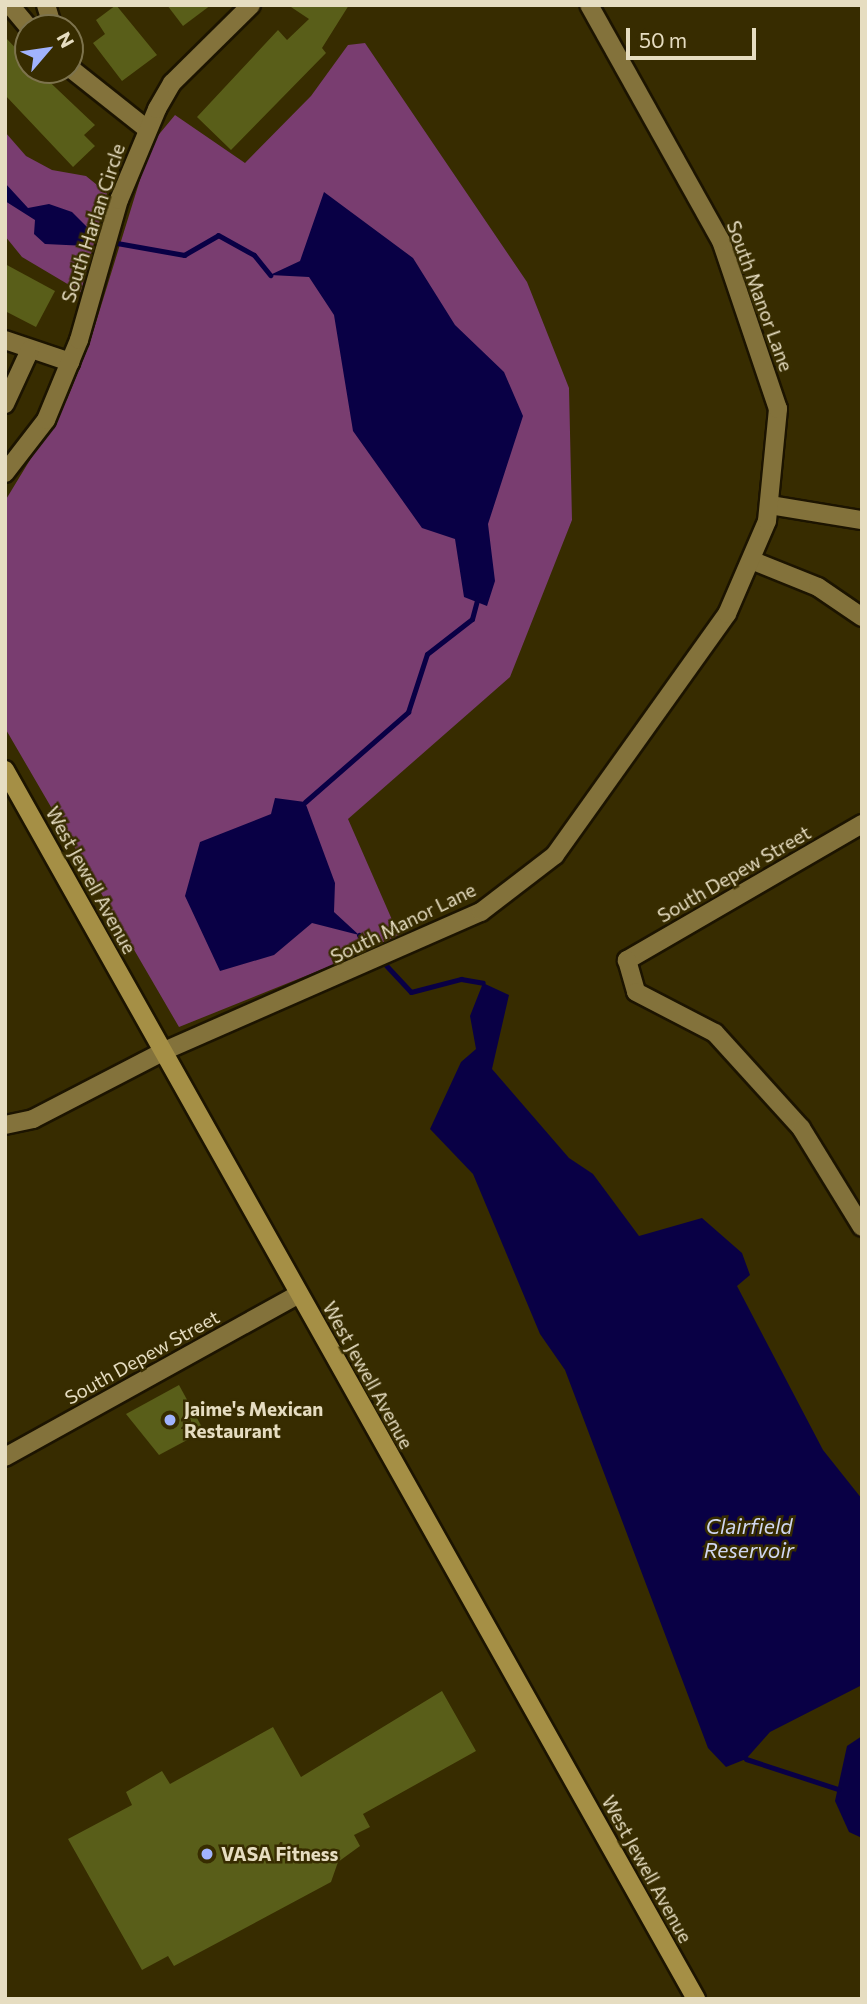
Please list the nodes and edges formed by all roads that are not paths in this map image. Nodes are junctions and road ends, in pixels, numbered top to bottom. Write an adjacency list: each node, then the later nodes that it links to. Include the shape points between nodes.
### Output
1 (251, 5): 4 (street, South Harlan Circle, via 172,83)
2 (589, 5): 10 (street, South Manor Lane, via 721,241 778,409)
3 (84, 79): 4 (street)
4 (147, 129): 7 (street, South Harlan Circle, via 119,200)
5 (5, 340): 6 (street)
6 (30, 350): 7 (street); 8 (street)
7 (70, 362): 9 (street, South Harlan Circle, via 46,420)
8 (5, 404)
9 (5, 473)
10 (770, 505): 11 (street); 12 (street, South Manor Lane)
11 (862, 520)
12 (751, 560): 13 (street, via 818,587); 16 (street, South Manor Lane, via 727,614 555,855 481,912 337,979)
13 (862, 617)
14 (5, 770): 16 (main road, West Jewell Avenue)
15 (862, 824): 18 (street, South Depew Street, via 627,960 636,992 715,1033 801,1128)
16 (163, 1051): 17 (street, South Manor Lane, via 33,1119); 19 (main road, West Jewell Avenue)
17 (5, 1125)
18 (862, 1227)
19 (299, 1294): 20 (street, South Depew Street); 21 (main road, West Jewell Avenue)
20 (5, 1457)
21 (696, 1999)

